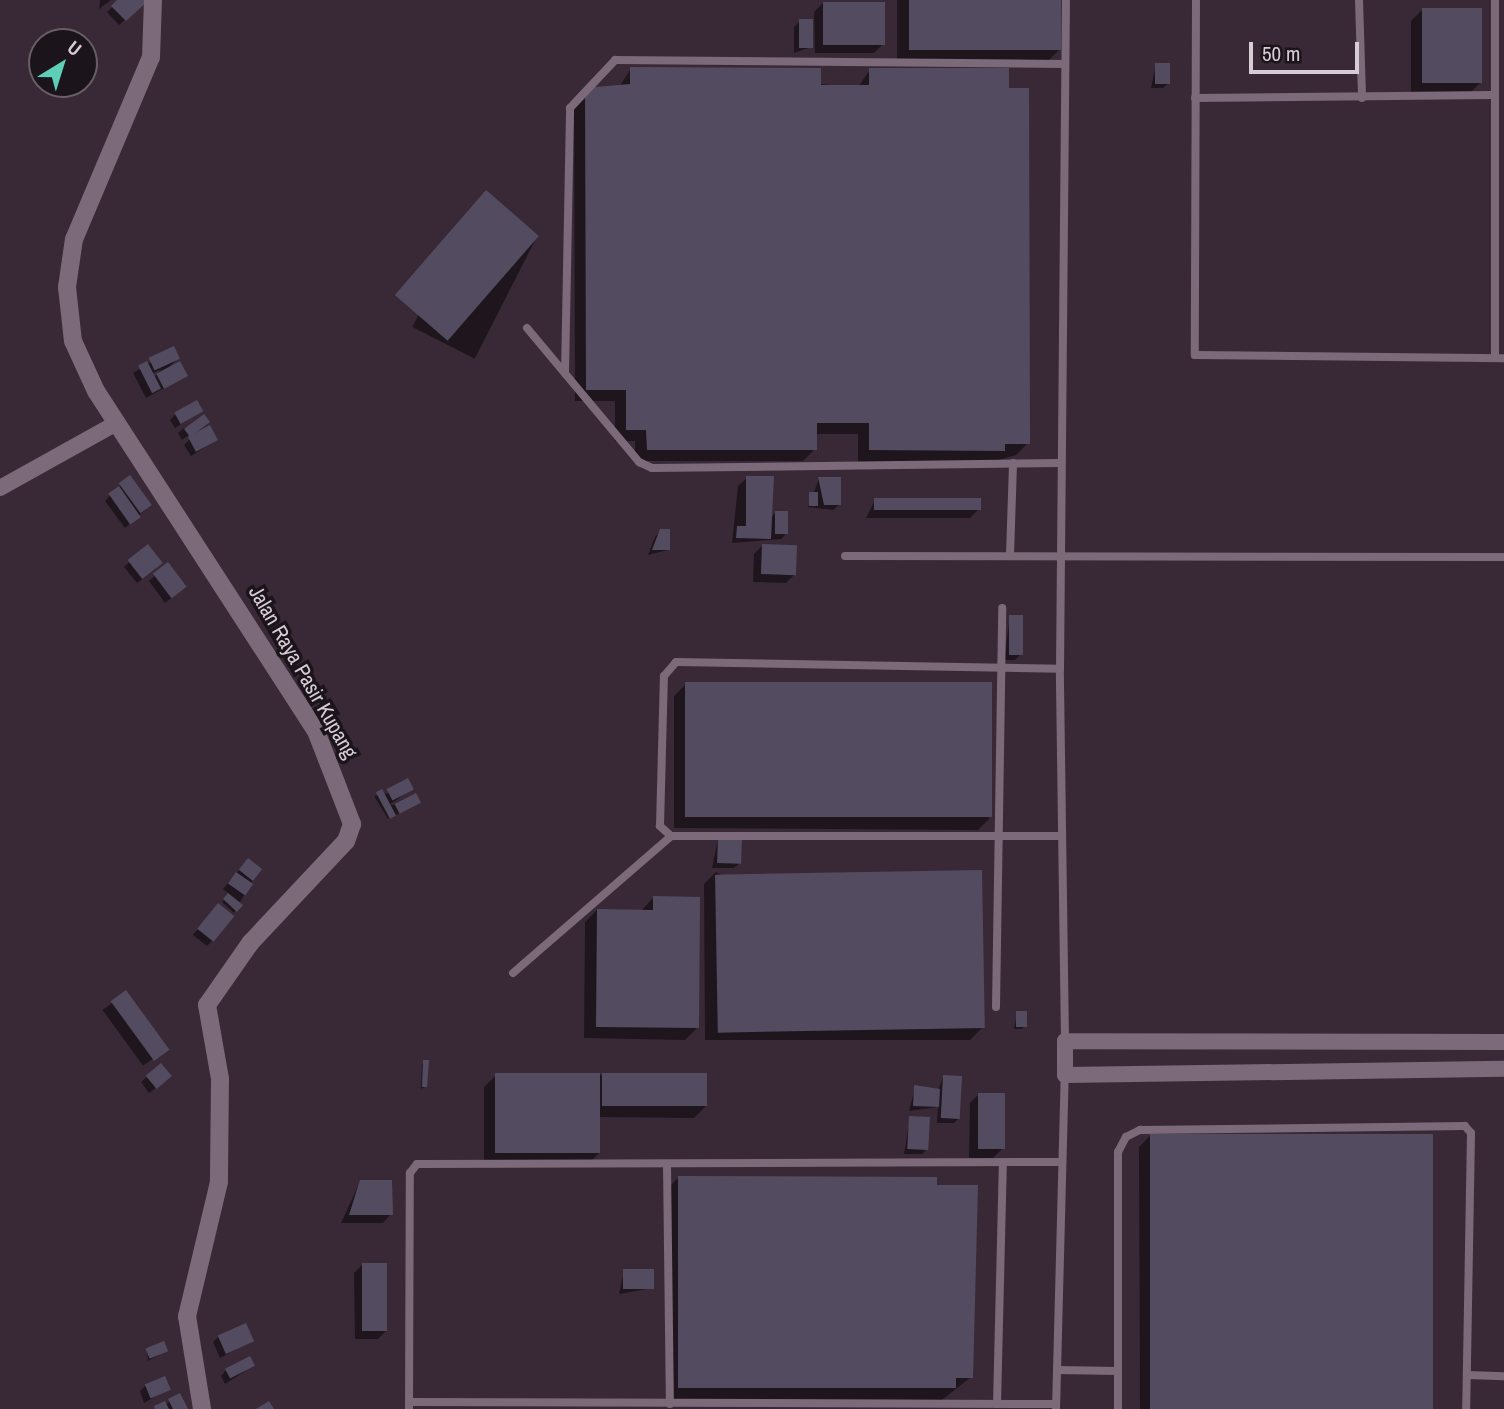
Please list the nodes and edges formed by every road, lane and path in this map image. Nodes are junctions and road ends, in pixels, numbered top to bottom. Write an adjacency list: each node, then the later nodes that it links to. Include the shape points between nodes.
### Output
1 (153, 0): 13 (street, Jalan Raya Pasir Kupang, via 151,57 85,209 67,287 83,367)
2 (1066, 0): 6 (lane)
3 (1196, 0): 8 (lane)
4 (1359, 0): 9 (lane)
5 (1495, 0): 7 (lane)
6 (1065, 64): 12 (lane, via 615,60 570,108); 15 (lane)
7 (1493, 95): 9 (lane); 11 (lane)
8 (1195, 98): 9 (lane); 11 (lane, via 1195,355)
9 (1362, 98)
10 (527, 328): 12 (lane)
11 (1499, 358)
12 (565, 373): 14 (lane, via 639,462 652,468)
13 (117, 423): 16 (street); 46 (street, Jalan Raya Pasir Kupang, via 316,731 352,824 346,841 260,932 207,1005 220,1079 219,1182 187,1316)
14 (1013, 463): 15 (lane); 18 (lane)
15 (1060, 463): 17 (lane)
16 (0, 488)
17 (1061, 554): 18 (lane); 20 (lane); 22 (lane)
18 (1010, 555): 19 (lane)
19 (845, 556)
20 (1504, 557)
21 (1002, 608): 23 (lane)
22 (1060, 669): 23 (lane); 25 (lane)
23 (999, 670): 24 (lane, via 676,662 664,676 660,826); 26 (lane)
24 (671, 836): 26 (lane); 27 (lane)
25 (1062, 836): 26 (lane); 29 (lane)
26 (1001, 840): 28 (lane)
27 (513, 973)
28 (996, 1007)
29 (1065, 1041): 30 (street); 32 (street)
30 (1504, 1042)
31 (1504, 1069): 32 (street)
32 (1065, 1075): 33 (lane)
33 (1058, 1162): 34 (lane); 36 (lane)
34 (1003, 1164): 35 (lane); 43 (lane)
35 (667, 1165): 40 (lane); 41 (lane, via 411,1167)
36 (1057, 1370): 37 (lane); 45 (lane)
37 (1118, 1371): 38 (lane, via 1118,1152 1126,1137 1140,1130 1465,1126 1471,1133); 47 (lane)
38 (1467, 1374): 39 (lane); 48 (lane)
39 (1504, 1376)
40 (670, 1404): 42 (lane); 44 (lane)
41 (409, 1405): 44 (lane)
42 (894, 1405): 43 (lane)
43 (1001, 1406): 45 (lane)
44 (647, 1407)
45 (1056, 1407)
46 (202, 1409)
47 (1118, 1409)
48 (1466, 1409)

